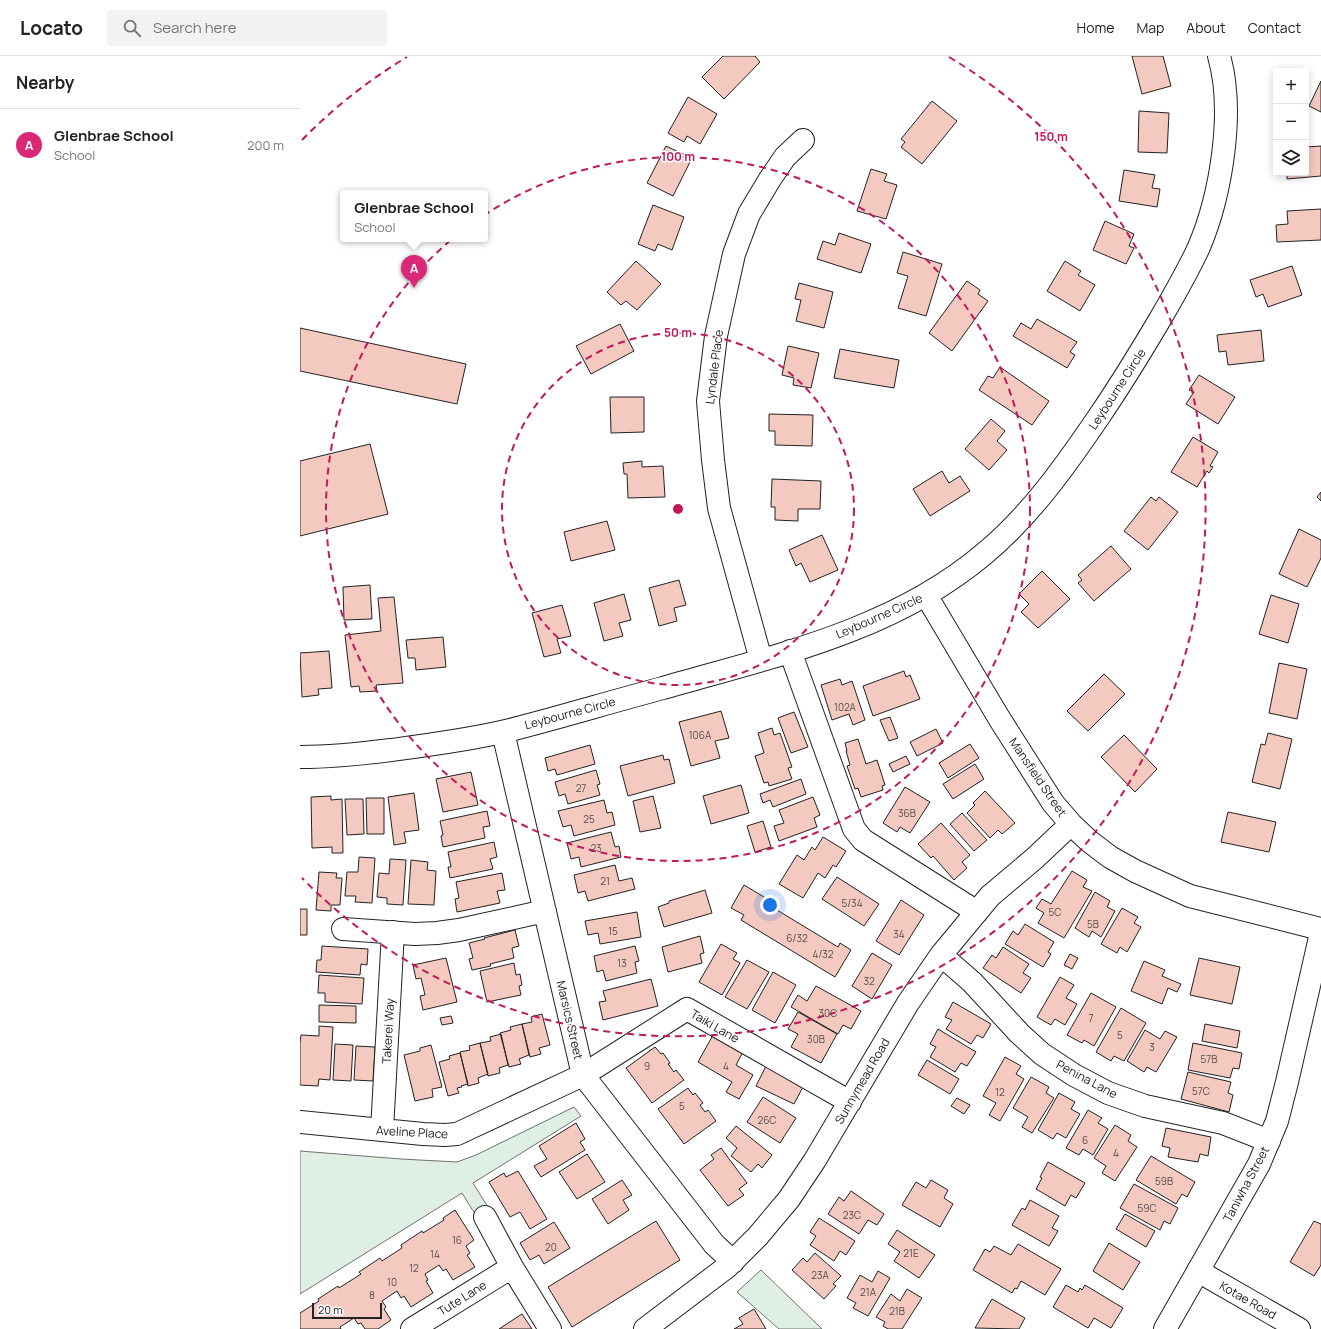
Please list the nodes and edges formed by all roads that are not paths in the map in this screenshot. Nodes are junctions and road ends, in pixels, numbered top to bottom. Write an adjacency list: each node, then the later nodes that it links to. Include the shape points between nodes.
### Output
1 (1219, 56): 3 (street, Leybourne Circle, via 1225,97 1225,133 1220,172 1200,244 1183,278 1135,363 1056,478 1013,527 985,554)
2 (803, 140): 5 (street, Lyndale Place, via 785,157 770,179 749,214 734,254 716,336 708,400 719,508)
3 (926, 595): 4 (street, Leybourne Circle, via 849,631); 8 (street, Mansfield Street, via 1003,725 1053,803)
4 (790, 651): 5 (street, Leybourne Circle); 10 (street, via 854,829 863,840)
5 (761, 660): 6 (street, Leybourne Circle)
6 (503, 732): 7 (street, Leybourne Circle, via 414,747); 9 (street, Marsics Street)
7 (300, 757)
8 (1071, 824): 10 (street, Sunnymead Road, via 990,896); 12 (street, Mansfield Street, via 1110,857 1190,896)
9 (545, 911): 13 (street, via 459,930 423,934); 16 (street, Marsics Street)
10 (977, 912): 15 (street, Sunnymead Road)
11 (343, 929): 13 (street)
12 (1321, 929)
13 (393, 932): 19 (street, Takerei Way)
14 (1321, 933): 20 (street, Taniwha Street, via 1287,1082)
15 (940, 955): 17 (street, Sunnymead Road, via 908,1003); 20 (street, Penina Lane, via 972,982 1042,1054 1074,1075 1108,1093 1145,1106 1223,1123)
16 (583, 1075): 17 (street, Taiki Lane, via 687,1010); 19 (street, Aveline Place, via 457,1134); 22 (street, Marsics Street, via 714,1244)
17 (850, 1102): 22 (street, Sunnymead Road, via 816,1160 789,1199)
18 (300, 1122): 19 (street, Aveline Place)
19 (382, 1130)
20 (1269, 1141): 24 (street, Taniwha Street, via 1259,1164)
21 (485, 1217): 23 (street)
22 (733, 1262): 27 (street, Sunnymead Road)
23 (512, 1267): 25 (street, Tute Lane); 26 (street)
24 (1198, 1271): 28 (street, Taniwha Street); 29 (street, Kotae Road)
25 (412, 1329)
26 (550, 1329)
27 (645, 1329)
28 (1165, 1329)
29 (1299, 1329)

